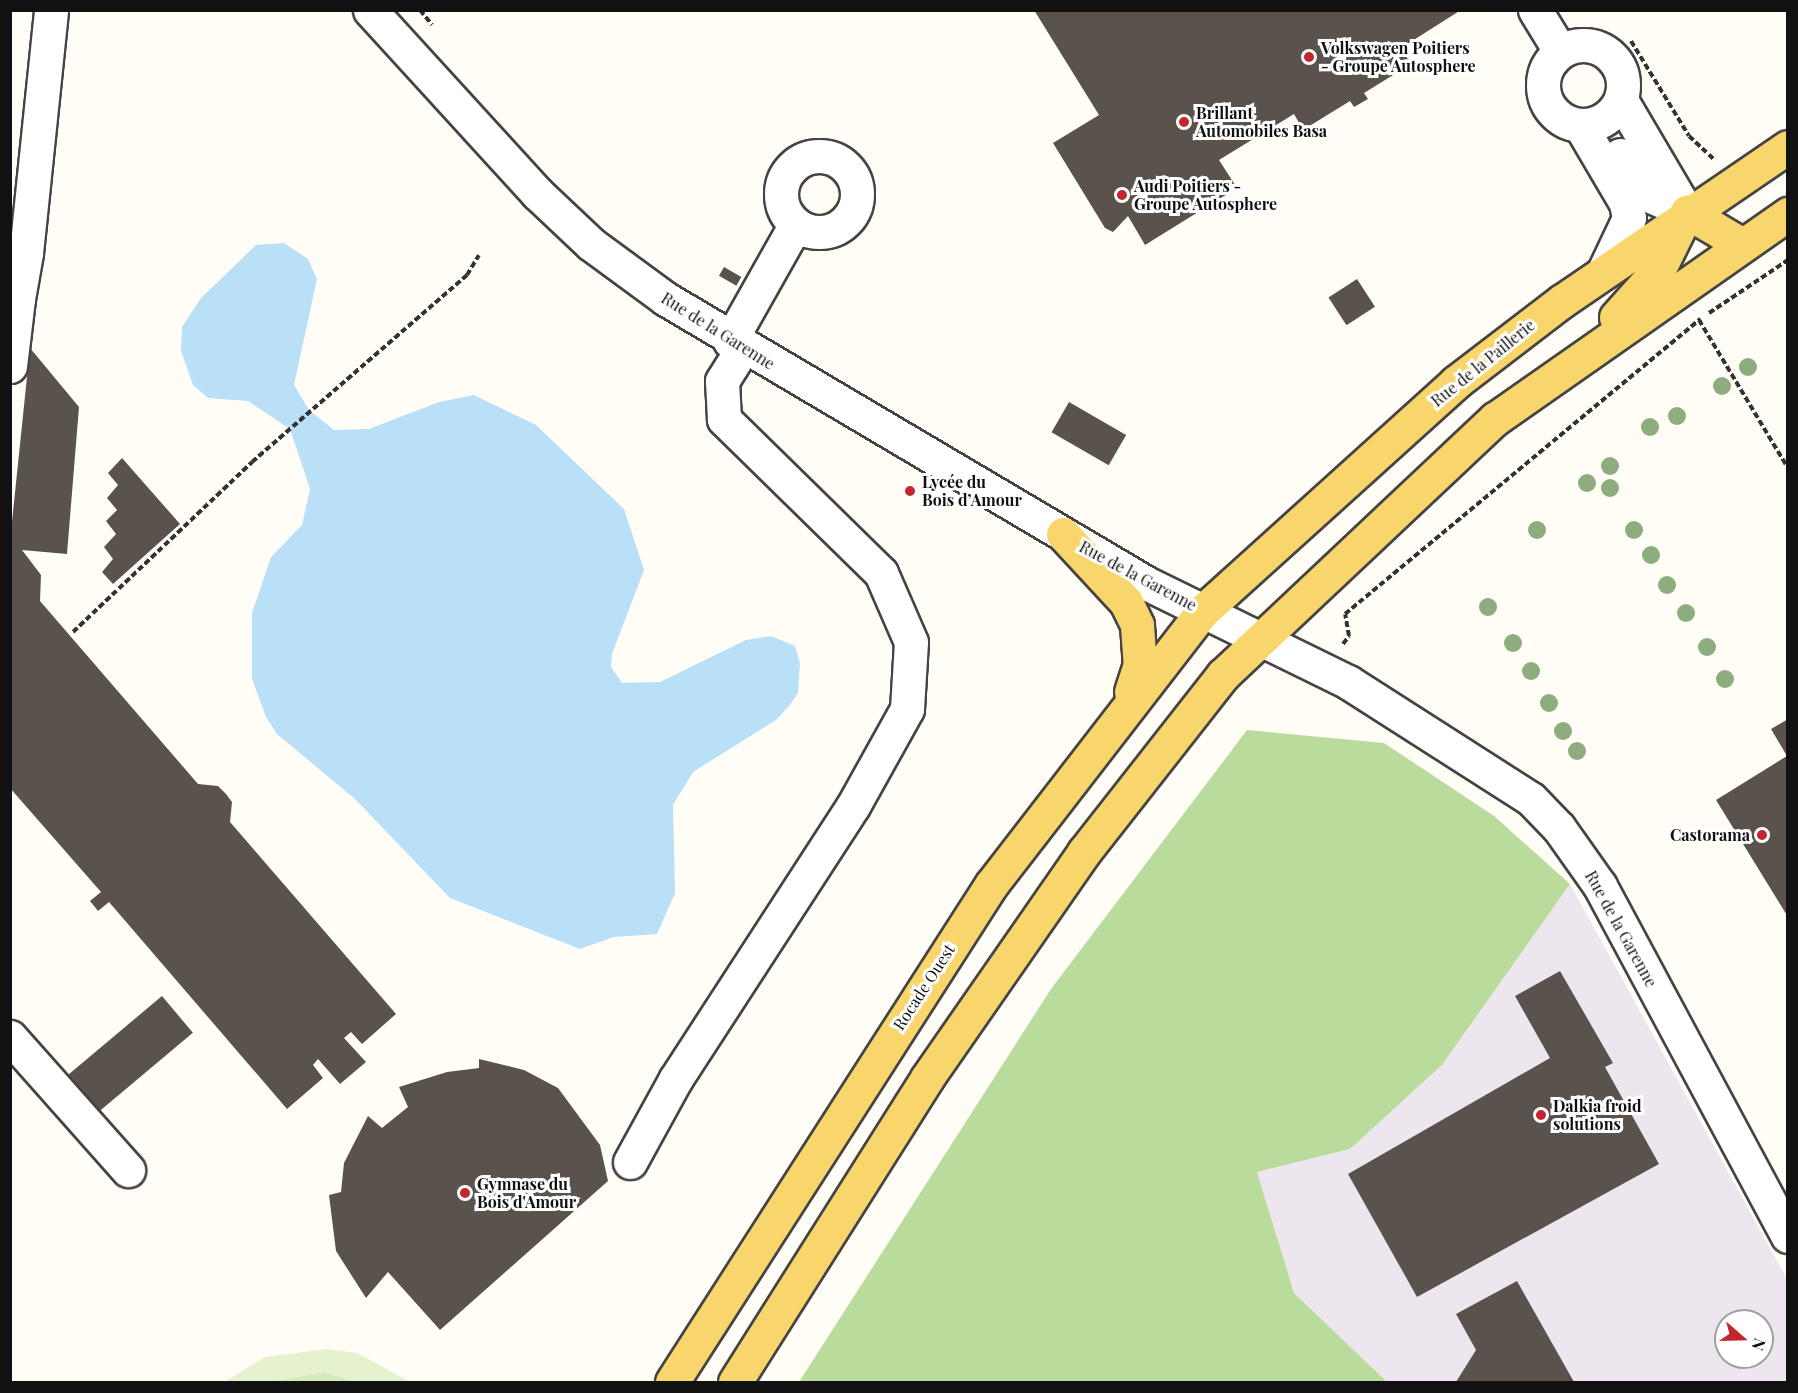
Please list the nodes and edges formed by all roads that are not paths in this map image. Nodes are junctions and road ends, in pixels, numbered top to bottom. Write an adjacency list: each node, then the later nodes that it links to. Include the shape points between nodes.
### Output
1 (51, 10): 13 (street)
2 (370, 10): 15 (street, Rue de la Garenne, via 591,244)
3 (1535, 10): 4 (street)
4 (1560, 51): 5 (street, via 1586,44 1610,54 1623,76); 6 (street, via 1545,70 1543,94 1557,116)
5 (1621, 100): 6 (street); 8 (street)
6 (1587, 125): 8 (street, via 1648,195); 12 (street, via 1626,203 1629,218)
7 (1788, 147): 8 (main road, Rue de la Paillerie)
8 (1687, 212): 11 (main road); 12 (main road, Rue de la Paillerie); 14 (main road, via 1659,269)
9 (1788, 214): 11 (main road)
10 (796, 224): 15 (street)
11 (1742, 244): 14 (main road)
12 (1604, 271): 18 (main road, Rue de la Paillerie, via 1456,382)
13 (14, 305): 16 (street)
14 (1594, 344): 19 (main road, via 1495,419)
15 (736, 345): 17 (street, Rue de la Garenne); 22 (street, via 722,381 724,419 881,573 911,642 907,709 853,806 675,1080)
16 (10, 366)
17 (1063, 534): 18 (street, Rue de la Garenne); 20 (main road, via 1126,602 1137,625 1140,664)
18 (1203, 611): 19 (street, Rue de la Garenne); 20 (main road, Rocade Ouest)
19 (1257, 638): 24 (street, Rue de la Garenne, via 1348,682 1479,762 1559,828 1600,886); 26 (main road, via 1084,852 927,1078)
20 (1122, 710): 25 (main road, Rocade Ouest, via 991,885)
21 (10, 1037): 23 (street)
22 (630, 1162)
23 (128, 1170)
24 (1788, 1236)
25 (672, 1383)
26 (735, 1383)

